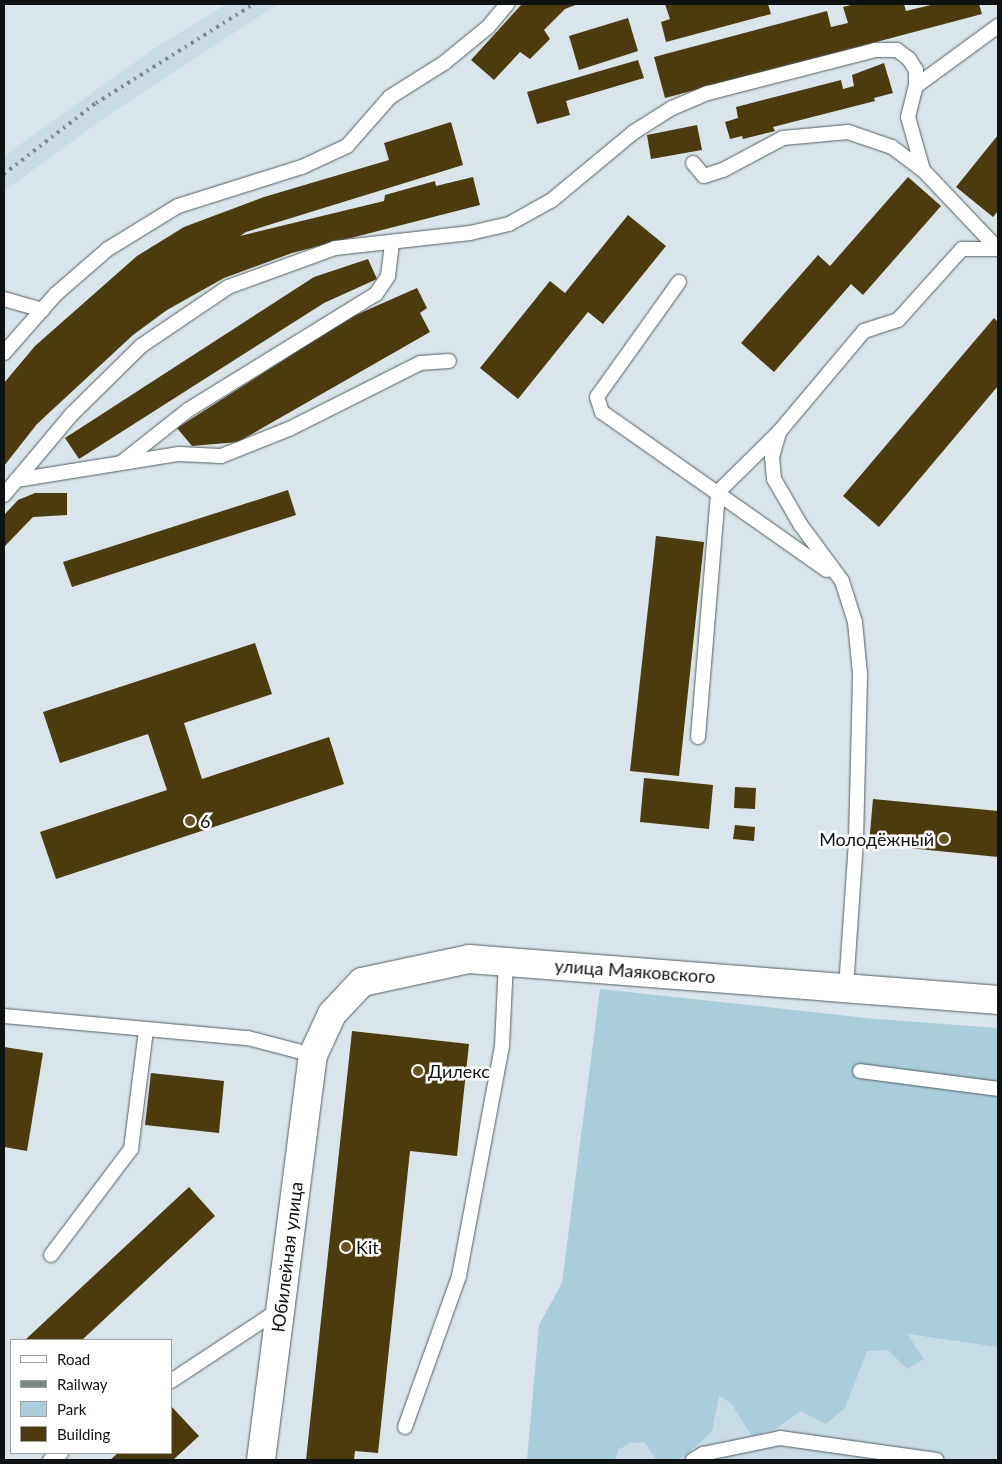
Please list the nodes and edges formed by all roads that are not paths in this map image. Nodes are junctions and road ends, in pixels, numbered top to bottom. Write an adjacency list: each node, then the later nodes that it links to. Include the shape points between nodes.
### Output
1 (507, 4): 10 (lane, via 488,27 444,63 390,97 346,146 302,167 178,206 108,249)
2 (998, 26): 3 (lane)
3 (916, 86): 5 (lane, via 908,117); 6 (lane, via 916,70 909,58 897,50 875,50 708,93 672,108 634,132 552,200 509,224 470,233)
4 (693, 163): 5 (lane, via 704,176 723,170 783,138 848,132 892,147)
5 (923, 170): 7 (lane)
6 (392, 242): 14 (lane, via 388,276 376,294 188,410); 15 (lane, via 335,248 228,287 140,346 72,414)
7 (998, 249): 13 (lane, via 962,249 898,320 864,331)
8 (679, 282): 16 (lane, via 597,397 602,412)
9 (4, 299): 10 (lane)
10 (42, 310): 11 (lane)
11 (4, 353)
12 (449, 361): 14 (lane, via 420,363 289,429 221,456 179,454)
13 (779, 432): 16 (lane); 18 (lane, via 772,457 774,479 800,524)
14 (120, 464): 15 (lane)
15 (16, 480): 17 (lane)
16 (718, 492): 18 (lane); 19 (lane)
17 (4, 495)
18 (842, 581): 21 (lane, via 855,622 860,674 856,841)
19 (698, 736)
20 (506, 962): 21 (street, улица Маяковского); 25 (street, улица Маяковского, via 469,959 362,982 332,1014); 31 (lane, via 502,1046 459,1276)
21 (846, 988): 22 (street, улица Маяковского)
22 (998, 1000)
23 (4, 1016): 24 (lane)
24 (146, 1030): 25 (lane, via 248,1038); 28 (lane, via 131,1149)
25 (313, 1055): 29 (street, Юбилейная улица)
26 (860, 1071): 27 (lane)
27 (998, 1089)
28 (52, 1255)
29 (280, 1309): 30 (lane); 32 (street, Юбилейная улица)
30 (172, 1379)
31 (405, 1427)
32 (261, 1460)
33 (693, 1460): 34 (lane, via 704,1454 780,1438)
34 (936, 1460)

